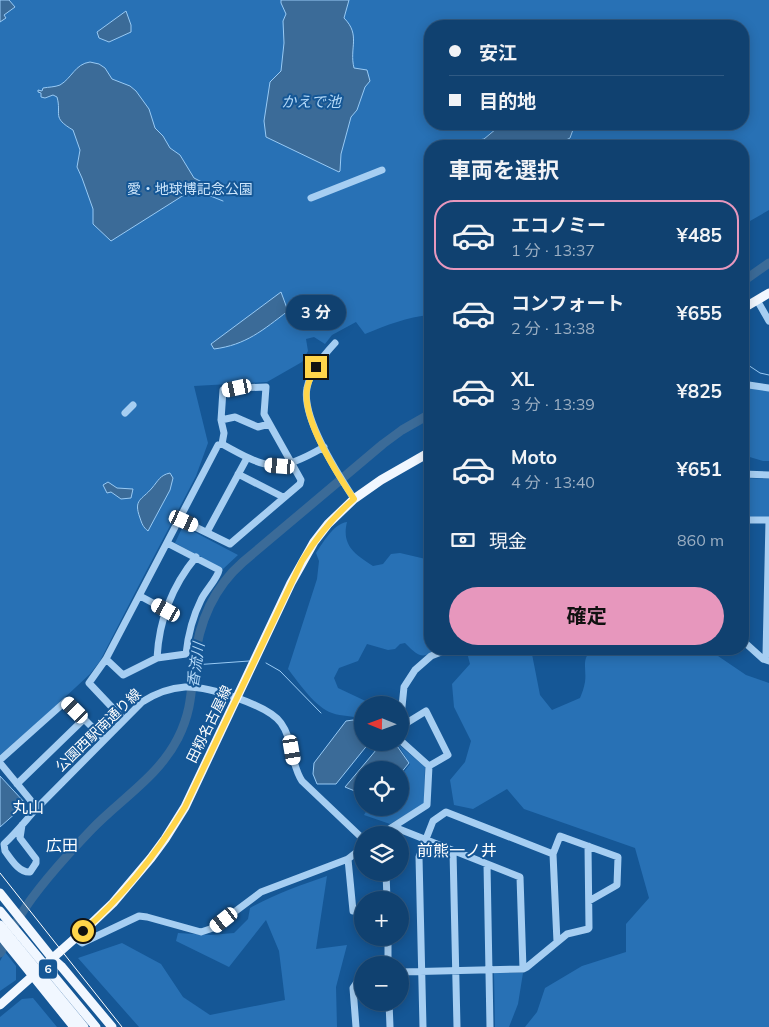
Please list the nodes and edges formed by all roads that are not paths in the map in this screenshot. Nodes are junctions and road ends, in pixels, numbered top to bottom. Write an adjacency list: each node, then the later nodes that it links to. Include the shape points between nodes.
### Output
1 (382, 170): 2 (street)
2 (311, 198)
3 (769, 293): 4 (main road)
4 (757, 300): 5 (main road); 6 (street)
5 (749, 305)
6 (769, 321)
7 (335, 342): 15 (street, via 316,367 307,386 307,406)
8 (749, 385): 9 (street)
9 (769, 388)
10 (132, 405): 11 (street)
11 (125, 414)
12 (222, 420): 13 (street, via 235,417 258,427); 13 (street, via 223,390 266,387 263,409); 14 (street)
13 (270, 424): 18 (street)
14 (222, 444): 17 (street); 24 (street)
15 (324, 447): 18 (street); 23 (street)
16 (424, 455): 23 (main road, 田籾名古屋線)
17 (247, 458): 18 (street, via 280,466); 19 (street)
18 (292, 463): 22 (street, via 300,484)
19 (238, 474): 22 (street); 26 (street)
20 (749, 474): 21 (street)
21 (769, 475)
22 (282, 498): 26 (street, via 230,544)
23 (354, 499): 37 (main road, 田籾名古屋線, via 328,524 302,561)
24 (179, 519): 26 (street); 27 (street)
25 (749, 520): 35 (street, via 769,520)
26 (207, 532)
27 (167, 543): 28 (street); 29 (street)
28 (196, 557): 30 (street, via 180,578); 33 (street, via 219,570 218,574 196,612 186,654)
29 (140, 596): 30 (street); 34 (street)
30 (166, 610): 33 (street)
31 (749, 646): 35 (street)
32 (434, 655): 36 (street, via 415,670 404,687)
33 (158, 658): 34 (street, via 123,675)
34 (106, 659): 39 (street, via 89,683)
35 (766, 660)
36 (403, 696)
37 (237, 698): 39 (street, 公園西駅南通り線, via 186,687 158,692); 49 (street, 公園西駅南通り線, via 265,710 280,721 290,739 302,781); 66 (main road, 田籾名古屋線, via 185,807 165,839 113,903)
38 (84, 719): 41 (street); 43 (street, via 66,701); 45 (street)
39 (124, 720): 41 (street, 公園西駅南通り線)
40 (409, 721): 44 (street, via 426,711 448,755)
41 (104, 739): 46 (street, 公園西駅南通り線)
42 (409, 748): 44 (street)
43 (0, 762): 45 (street)
44 (429, 766): 48 (street, via 427,805)
45 (17, 784): 46 (street)
46 (37, 808): 47 (street, 公園西駅南通り線)
47 (22, 824): 51 (street, 公園西駅南通り線); 53 (street)
48 (396, 826)
49 (354, 830)
50 (409, 833): 52 (street)
51 (8, 840): 53 (street); 53 (street, via 4,851 22,871 30,872 36,859)
52 (426, 840): 55 (street); 57 (street, via 434,821 446,812); 72 (street, via 419,857)
53 (22, 842)
54 (588, 846): 57 (street, via 560,836); 61 (street); 61 (street, via 618,856 617,885)
55 (453, 851): 59 (street); 71 (street)
56 (354, 854): 58 (street)
57 (553, 854): 67 (street)
58 (348, 859): 63 (street); 66 (street, via 261,892 213,928 202,932 139,916 82,943)
59 (487, 864): 69 (street); 70 (street, via 520,877)
60 (0, 893): 68 (main road, 6)
61 (588, 900): 67 (street, via 589,928 567,934)
62 (0, 911): 82 (main road, 6)
63 (354, 911)
64 (0, 925): 81 (main road, 6)
65 (1, 937): 74 (main road, 6)
66 (75, 938): 68 (main road, 田籾名古屋線)
67 (557, 942): 70 (street)
68 (52, 958): 74 (main road, 田籾名古屋線); 83 (main road, 6)
69 (489, 969): 70 (street); 71 (street); 88 (street)
70 (523, 969)
71 (456, 970): 72 (street); 87 (street)
72 (422, 971): 73 (street); 86 (street)
73 (409, 972)
74 (32, 976): 77 (main road, 田籾名古屋線); 80 (main road, 6)
75 (354, 987): 76 (street)
76 (354, 1001)
77 (0, 1005)
78 (355, 1011): 84 (street)
79 (389, 1011): 85 (street)
80 (74, 1027)
81 (84, 1027)
82 (96, 1027)
83 (112, 1027)
84 (356, 1027)
85 (390, 1027)
86 (423, 1027)
87 (457, 1027)
88 (490, 1027)

